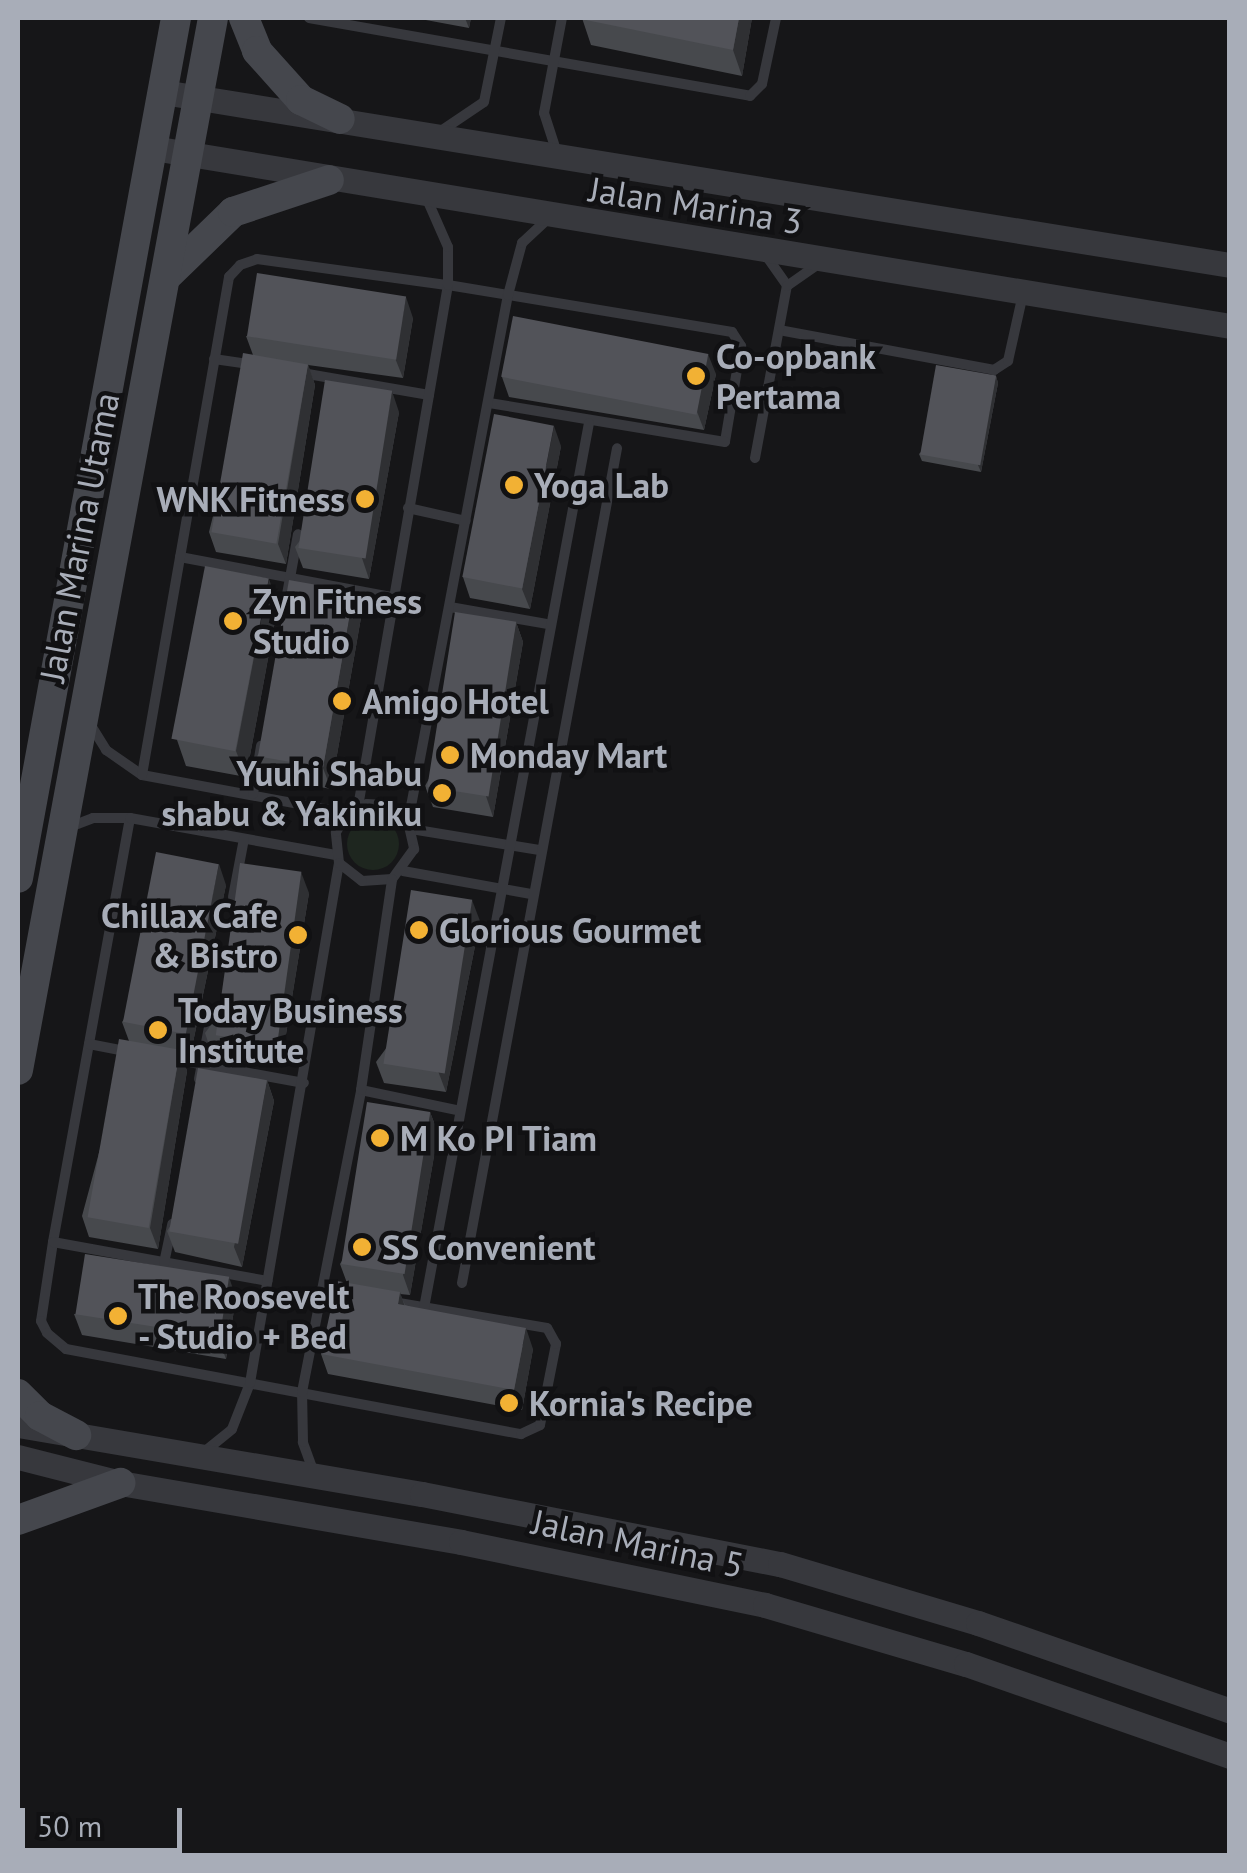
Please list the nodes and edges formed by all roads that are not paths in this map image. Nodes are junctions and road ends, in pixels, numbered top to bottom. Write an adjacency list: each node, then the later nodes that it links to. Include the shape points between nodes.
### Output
1 (176, 18): 10 (main road, Jalan Marina Utama)
2 (212, 18): 11 (main road, Jalan Marina Utama)
3 (244, 18): 12 (main road, via 257,51 301,100)
4 (309, 18): 8 (lane)
5 (501, 18): 8 (lane)
6 (562, 18): 9 (lane)
7 (776, 18): 9 (lane, via 762,84 750,96)
8 (495, 53): 9 (lane); 13 (lane, via 484,102)
9 (552, 64): 15 (lane, via 544,113)
10 (163, 92): 11 (street, Jalan Marina 3); 14 (main road, Jalan Marina Utama)
11 (200, 97): 12 (street, Jalan Marina 3); 16 (main road, Jalan Marina Utama)
12 (340, 119): 13 (street, Jalan Marina 3)
13 (438, 134): 15 (street, Jalan Marina 3)
14 (153, 148): 16 (street, Jalan Marina 3); 62 (main road, Jalan Marina Utama)
15 (557, 153): 22 (street, Jalan Marina 3)
16 (188, 154): 17 (street, Jalan Marina 3); 23 (main road, Jalan Marina Utama)
17 (329, 180): 18 (street, Jalan Marina 3); 23 (main road, via 233,212)
18 (426, 197): 19 (street, Jalan Marina 3); 24 (lane, via 448,247)
19 (550, 218): 20 (street, Jalan Marina 3); 27 (lane, via 522,243)
20 (763, 252): 21 (street, Jalan Marina 3); 25 (lane)
21 (824, 261): 25 (lane); 26 (street, Jalan Marina 3)
22 (1230, 266)
23 (167, 276): 49 (main road, Jalan Marina Utama)
24 (448, 285): 27 (lane); 30 (lane, via 257,259 229,277); 35 (lane)
25 (788, 286): 29 (lane)
26 (1023, 293): 28 (street, Jalan Marina 3); 29 (lane, via 1008,361 994,370)
27 (508, 296): 36 (lane); 37 (lane, via 738,337 725,442)
28 (1230, 326)
29 (780, 330): 39 (lane)
30 (214, 358): 31 (lane); 43 (lane)
31 (271, 368)
32 (290, 372): 33 (lane)
33 (328, 378): 34 (lane); 35 (lane)
34 (325, 396)
35 (429, 396): 40 (lane)
36 (489, 403): 37 (lane); 41 (lane)
37 (589, 423): 48 (lane)
38 (617, 448): 59 (lane)
39 (755, 458)
40 (408, 508): 41 (lane); 45 (lane)
41 (466, 521): 46 (lane)
42 (300, 524): 44 (lane)
43 (180, 558): 44 (lane); 51 (lane)
44 (290, 578): 45 (lane); 47 (lane)
45 (392, 596): 53 (lane)
46 (450, 607): 48 (lane); 55 (lane)
47 (283, 618)
48 (548, 624): 58 (lane)
49 (84, 715): 51 (lane, via 106,750); 56 (main road, Jalan Marina Utama)
50 (263, 736): 52 (lane)
51 (142, 775): 52 (lane)
52 (253, 794): 53 (lane)
53 (353, 810): 55 (lane, via 386,805); 60 (lane, via 336,832)
54 (130, 818): 56 (lane, via 93,818); 57 (lane); 68 (lane)
55 (410, 825): 58 (lane); 61 (lane, via 414,849)
56 (60, 831): 72 (main road, Jalan Marina Utama)
57 (244, 839): 60 (lane); 66 (lane)
58 (506, 844): 59 (lane); 64 (lane)
59 (539, 850): 65 (lane)
60 (338, 859): 63 (lane, via 362,881); 73 (lane)
61 (403, 871): 63 (lane); 64 (lane)
62 (18, 878)
63 (392, 879): 74 (lane)
64 (498, 888): 65 (lane); 76 (lane)
65 (531, 894): 81 (lane)
66 (230, 914)
67 (212, 1008): 71 (lane)
68 (89, 1044): 69 (lane); 78 (lane)
69 (145, 1054)
70 (164, 1058): 71 (lane)
71 (202, 1064): 73 (lane); 75 (lane)
72 (18, 1070)
73 (304, 1083): 80 (lane)
74 (361, 1090): 76 (lane); 82 (lane)
75 (195, 1100)
76 (458, 1110): 85 (lane)
77 (174, 1209): 79 (lane)
78 (53, 1242): 79 (lane); 86 (lane, via 41,1321 57,1344)
79 (164, 1263): 80 (lane)
80 (266, 1282): 86 (lane)
81 (462, 1283)
82 (323, 1289): 83 (lane); 87 (lane)
83 (356, 1295)
84 (373, 1298): 85 (lane)
85 (424, 1308): 87 (lane, via 554,1334 540,1425 521,1434)
86 (250, 1383): 87 (lane); 91 (lane, via 232,1429)
87 (302, 1392): 93 (lane, via 303,1442)
88 (18, 1394): 90 (main road, via 40,1416)
89 (18, 1425): 90 (street, Jalan Marina 5)
90 (76, 1434): 91 (street, Jalan Marina 5)
91 (201, 1454): 93 (street, Jalan Marina 5)
92 (18, 1458): 94 (street, Jalan Marina 5)
93 (314, 1474): 96 (street, Jalan Marina 5, via 780,1564 978,1623)
94 (120, 1483): 95 (main road); 97 (street, Jalan Marina 5, via 462,1542 764,1606 966,1664)
95 (18, 1520)
96 (1230, 1711)
97 (1230, 1756)

